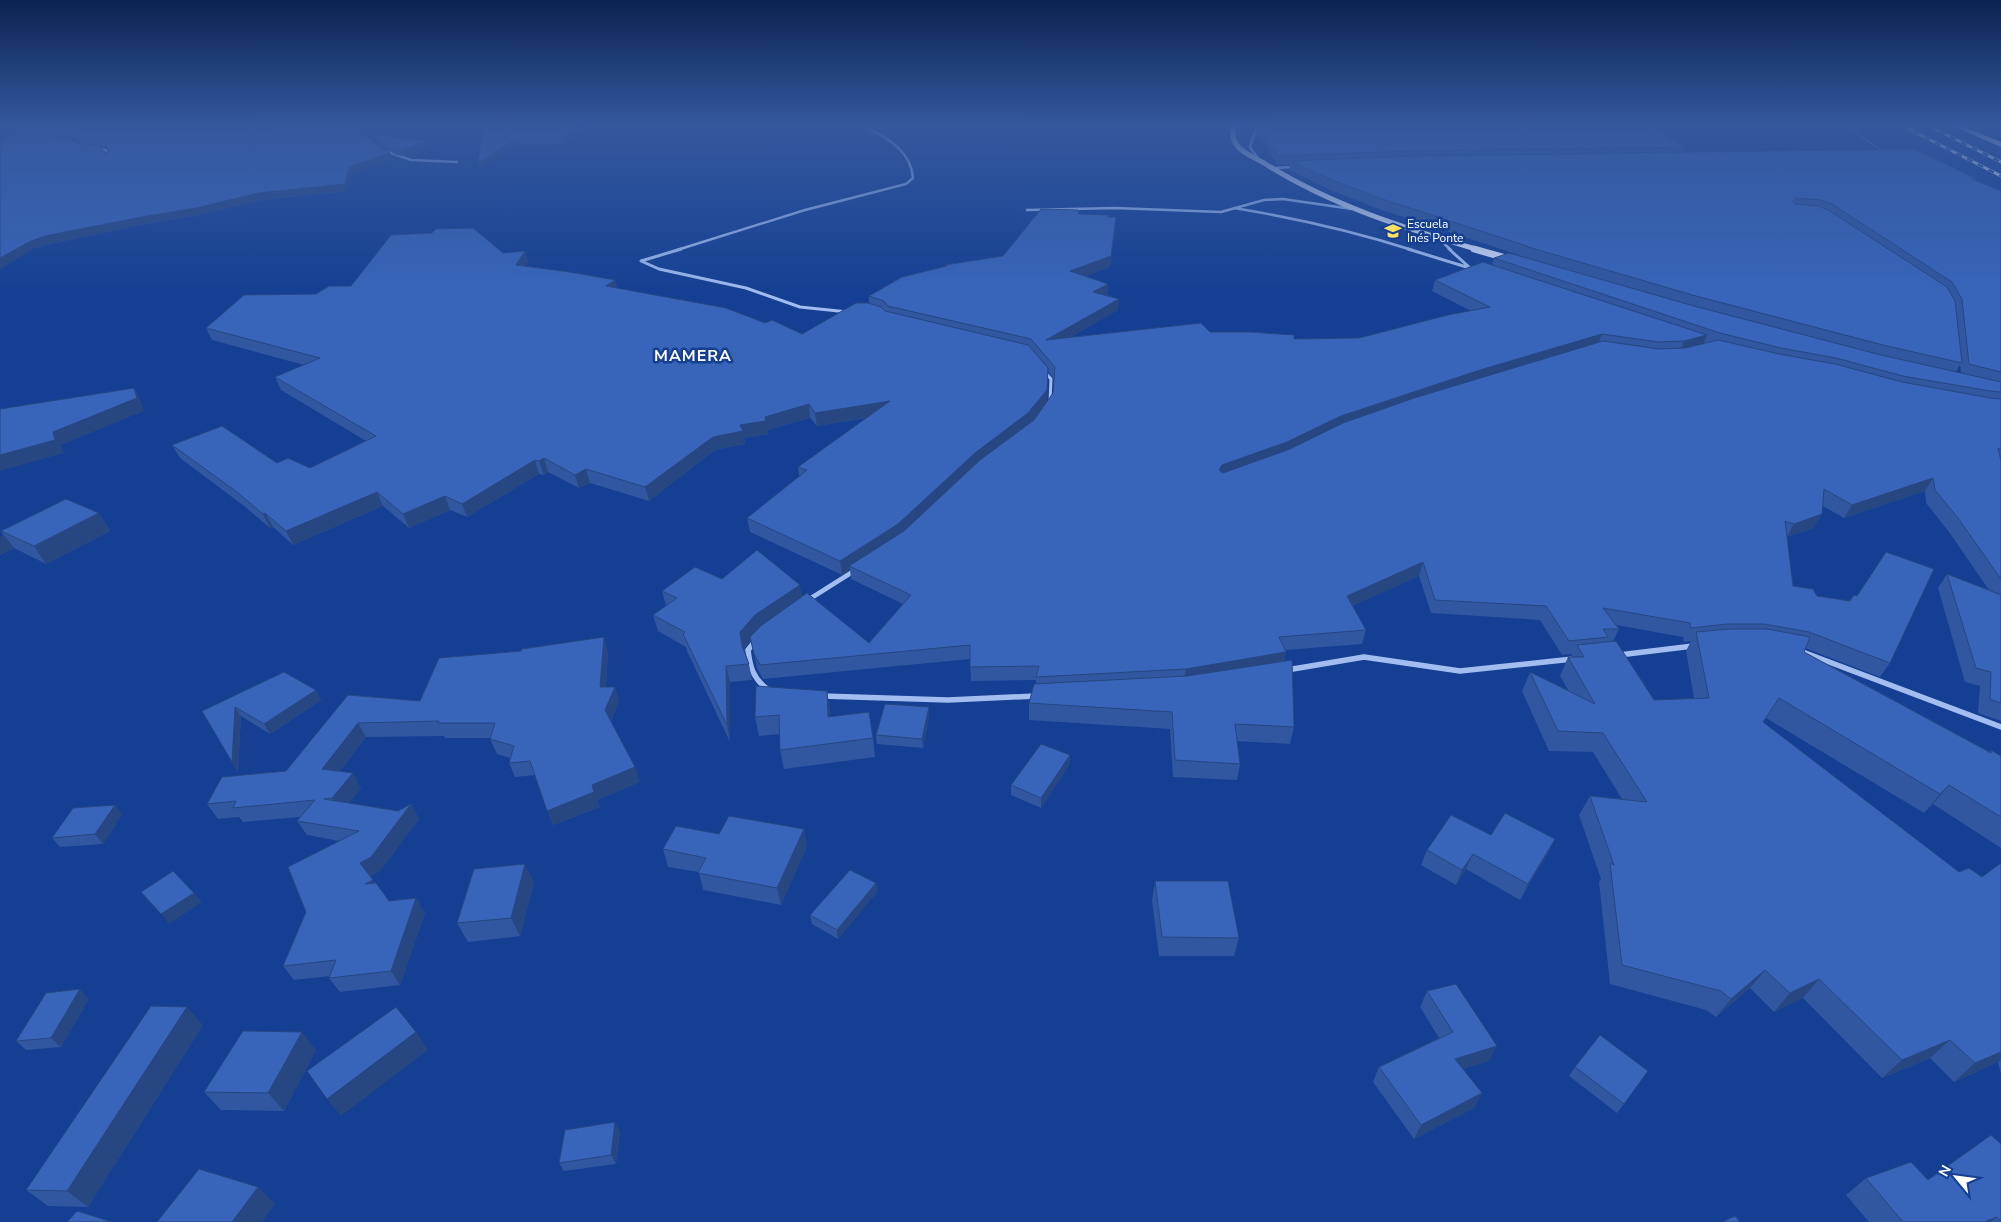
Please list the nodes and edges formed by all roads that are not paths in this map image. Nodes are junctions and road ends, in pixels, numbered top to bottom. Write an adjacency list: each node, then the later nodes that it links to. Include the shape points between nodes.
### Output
1 (907, 183): 10 (street, via 805,210 641,261 699,280 746,288 800,307)
2 (1299, 183): 5 (street)
3 (1234, 208): 4 (street, via 1221,212 1115,208); 5 (street, via 1283,199); 8 (street, via 1304,220 1368,236)
4 (1027, 210)
5 (1360, 210): 6 (street)
6 (1437, 237): 7 (street); 8 (street)
7 (1521, 262)
8 (1472, 269): 9 (street)
9 (1480, 271)
10 (854, 311)
11 (1040, 366): 12 (street, via 1051,380 1050,404)
12 (1046, 410)
13 (863, 566): 14 (street)
14 (801, 606)
15 (761, 635): 21 (street, via 748,650 750,672 758,683)
16 (1699, 646): 18 (street)
17 (1791, 650): 24 (street)
18 (1611, 656)
19 (1582, 658): 20 (street, via 1460,672 1364,657)
20 (1280, 672)
21 (772, 692)
22 (820, 696): 23 (street, via 948,700)
23 (1041, 696)
24 (2001, 727)

